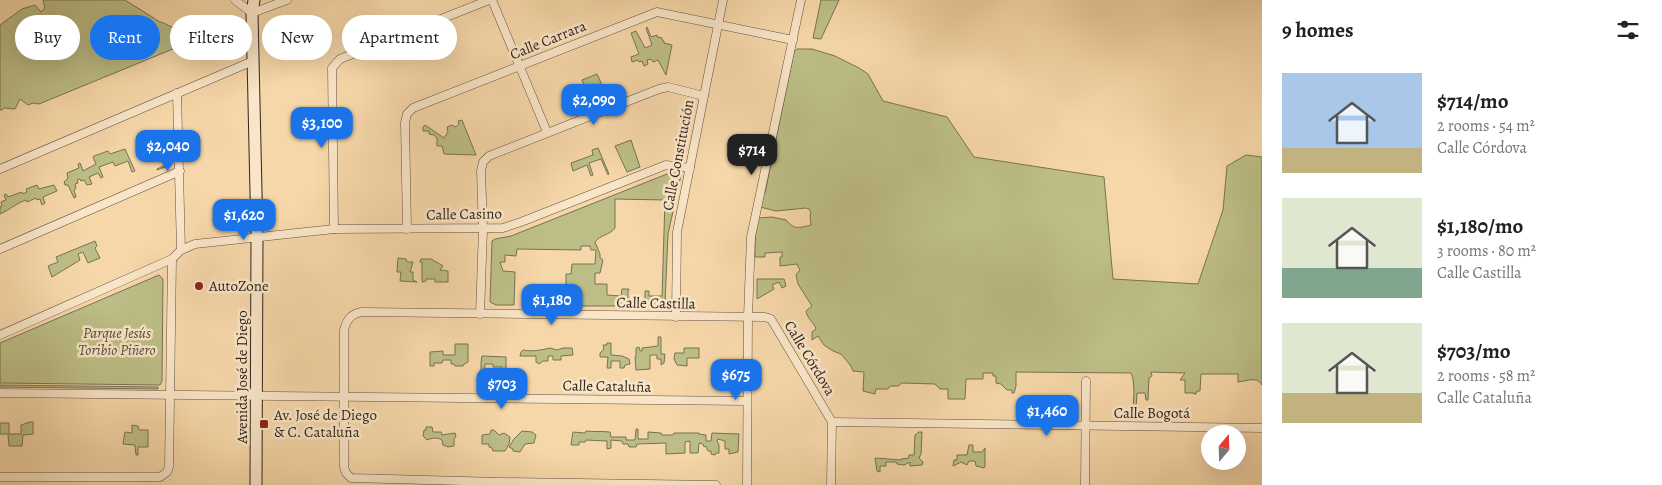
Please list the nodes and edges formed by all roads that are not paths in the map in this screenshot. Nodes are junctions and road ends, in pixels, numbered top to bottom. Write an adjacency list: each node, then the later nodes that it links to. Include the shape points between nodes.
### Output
1 (236, 0): 7 (street)
2 (254, 0): 7 (main road, Avenida José de Diego)
3 (287, 0): 7 (street)
4 (490, 0): 11 (street); 20 (street, via 340,59 332,68)
5 (723, 0): 8 (street, Calle Constitución)
6 (800, 0): 9 (street)
7 (252, 13): 10 (main road, Avenida José de Diego)
8 (719, 24): 9 (street, Calle Carrara); 11 (street, Calle Carrara, via 652,13); 13 (street, Calle Constitución)
9 (793, 40): 27 (street, via 751,237)
10 (253, 61): 12 (street); 21 (main road, Avenida José de Diego)
11 (519, 67): 14 (street); 18 (street, Calle Carrara, via 413,108 406,114)
12 (177, 93): 16 (street); 17 (street)
13 (704, 96): 14 (street, via 668,87); 15 (street, Calle Constitución)
14 (547, 132): 19 (street, via 489,156 483,162)
15 (690, 168): 19 (street, Calle Casino, via 666,166 522,222 503,228); 26 (street, Calle Constitución, via 676,245)
16 (0, 169)
17 (180, 171): 22 (street); 23 (street)
18 (407, 228): 19 (street, Calle Casino); 20 (street, Calle Casino)
19 (483, 229): 25 (street)
20 (334, 230): 21 (street, Calle Casino)
21 (257, 238): 23 (street, Calle Casino, via 195,244); 32 (main road, Avenida José de Diego)
22 (0, 249)
23 (181, 250): 24 (street)
24 (172, 259): 28 (street); 31 (street)
25 (480, 314): 26 (street, Calle Castilla); 33 (street, Calle Castilla, via 354,314 348,318 344,330)
26 (676, 317): 27 (street, Calle Castilla)
27 (748, 317): 34 (street); 35 (street, Calle Córdova, via 771,319)
28 (0, 335)
29 (1086, 381): 36 (street)
30 (0, 393): 31 (street, Calle Cataluña)
31 (169, 395): 32 (street, Calle Cataluña); 38 (street, via 169,466 160,477)
32 (257, 395): 33 (street, Calle Cataluña); 40 (main road, Avenida José de Diego)
33 (344, 397): 34 (street, Calle Cataluña); 39 (street, via 344,467 351,478)
34 (747, 401): 42 (street)
35 (832, 422): 36 (street, Calle Bogotá); 43 (street)
36 (1086, 426): 37 (street, Calle Bogotá); 44 (street)
37 (1262, 428)
38 (6, 480)
39 (501, 484): 41 (street)
40 (256, 485)
41 (716, 485)
42 (747, 485)
43 (830, 485)
44 (1085, 485)

